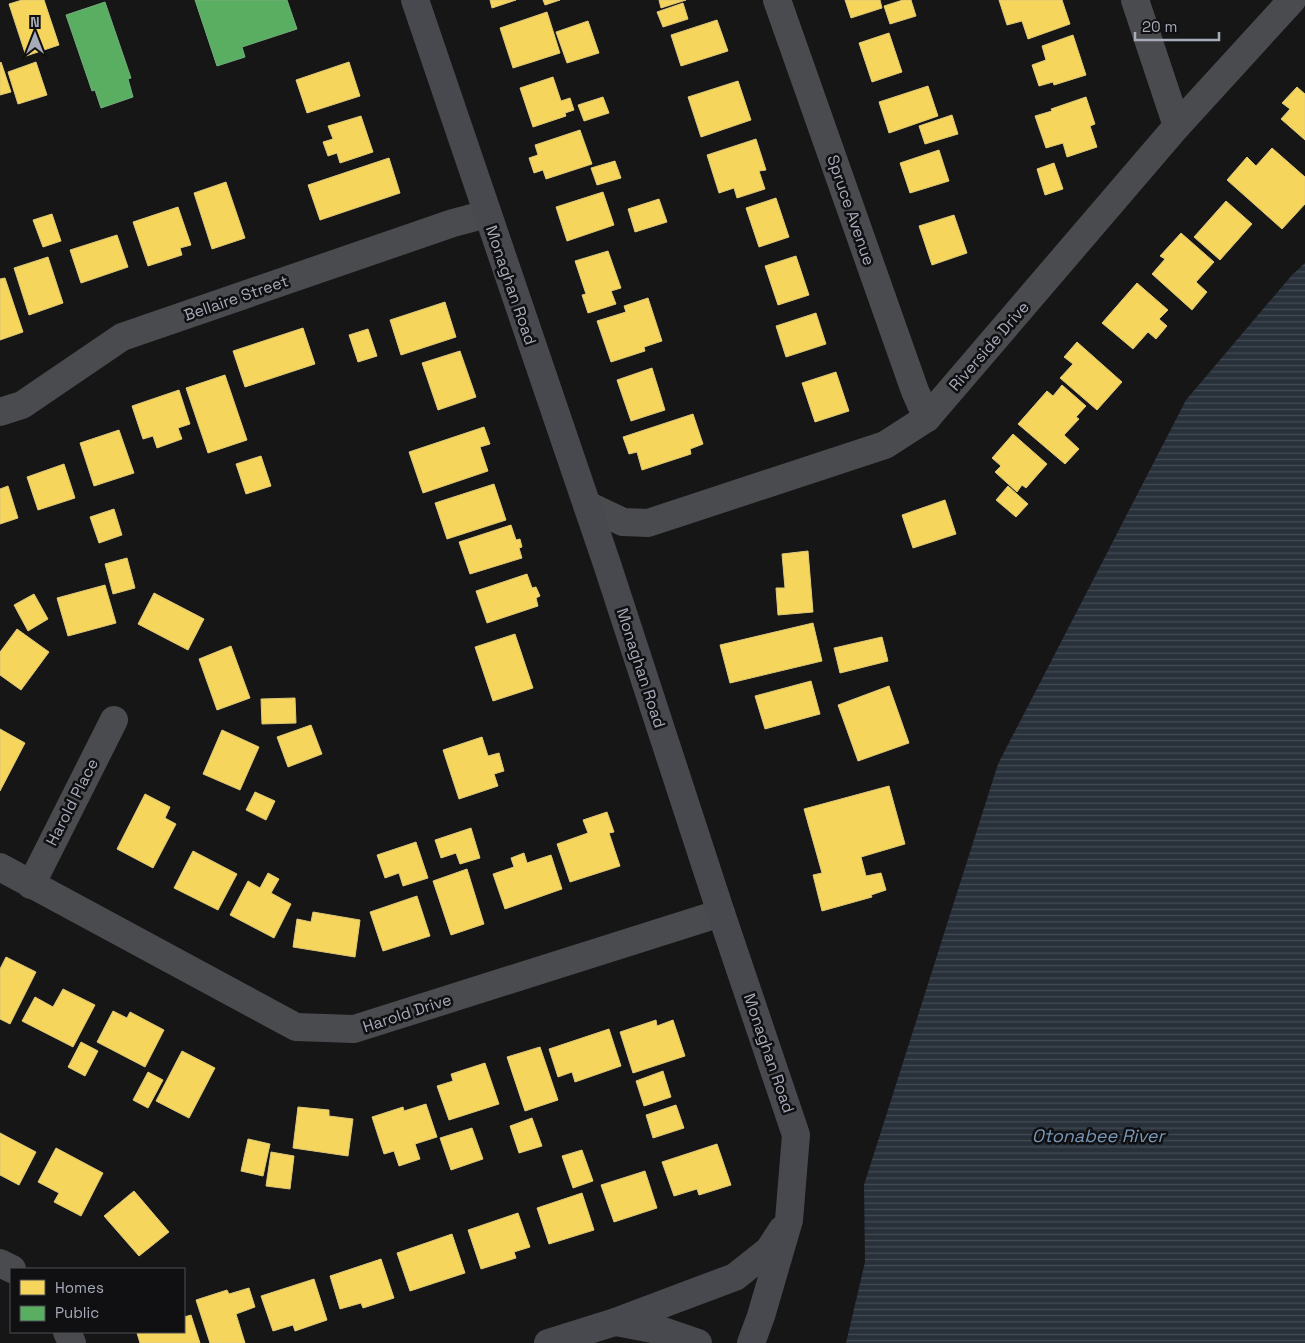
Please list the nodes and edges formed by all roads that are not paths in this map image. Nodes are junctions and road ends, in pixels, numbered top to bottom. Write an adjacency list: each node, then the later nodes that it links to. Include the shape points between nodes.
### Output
1 (414, 0): 6 (street, Monaghan Road)
2 (777, 0): 8 (street, Spruce Avenue)
3 (1135, 0): 5 (street)
4 (1292, 0): 5 (street, Riverside Drive)
5 (1178, 126): 8 (street, Riverside Drive)
6 (487, 214): 7 (street, Bellaire Street, via 122,337 22,406); 9 (street, Monaghan Road)
7 (0, 412)
8 (927, 418): 9 (street, Riverside Drive, via 885,445 648,523 623,522)
9 (587, 505): 13 (street, Monaghan Road)
10 (114, 720): 12 (street, Harold Place)
11 (0, 867): 12 (street, Harold Drive)
12 (31, 885): 13 (street, Harold Drive, via 296,1028 354,1029)
13 (721, 913): 14 (street, Monaghan Road, via 796,1135)
14 (789, 1220): 15 (street, via 769,1250 735,1277); 18 (street, Monaghan Road, via 762,1316)
15 (615, 1322): 16 (street); 17 (street, via 663,1331)
16 (548, 1343)
17 (698, 1343)
18 (751, 1343)

